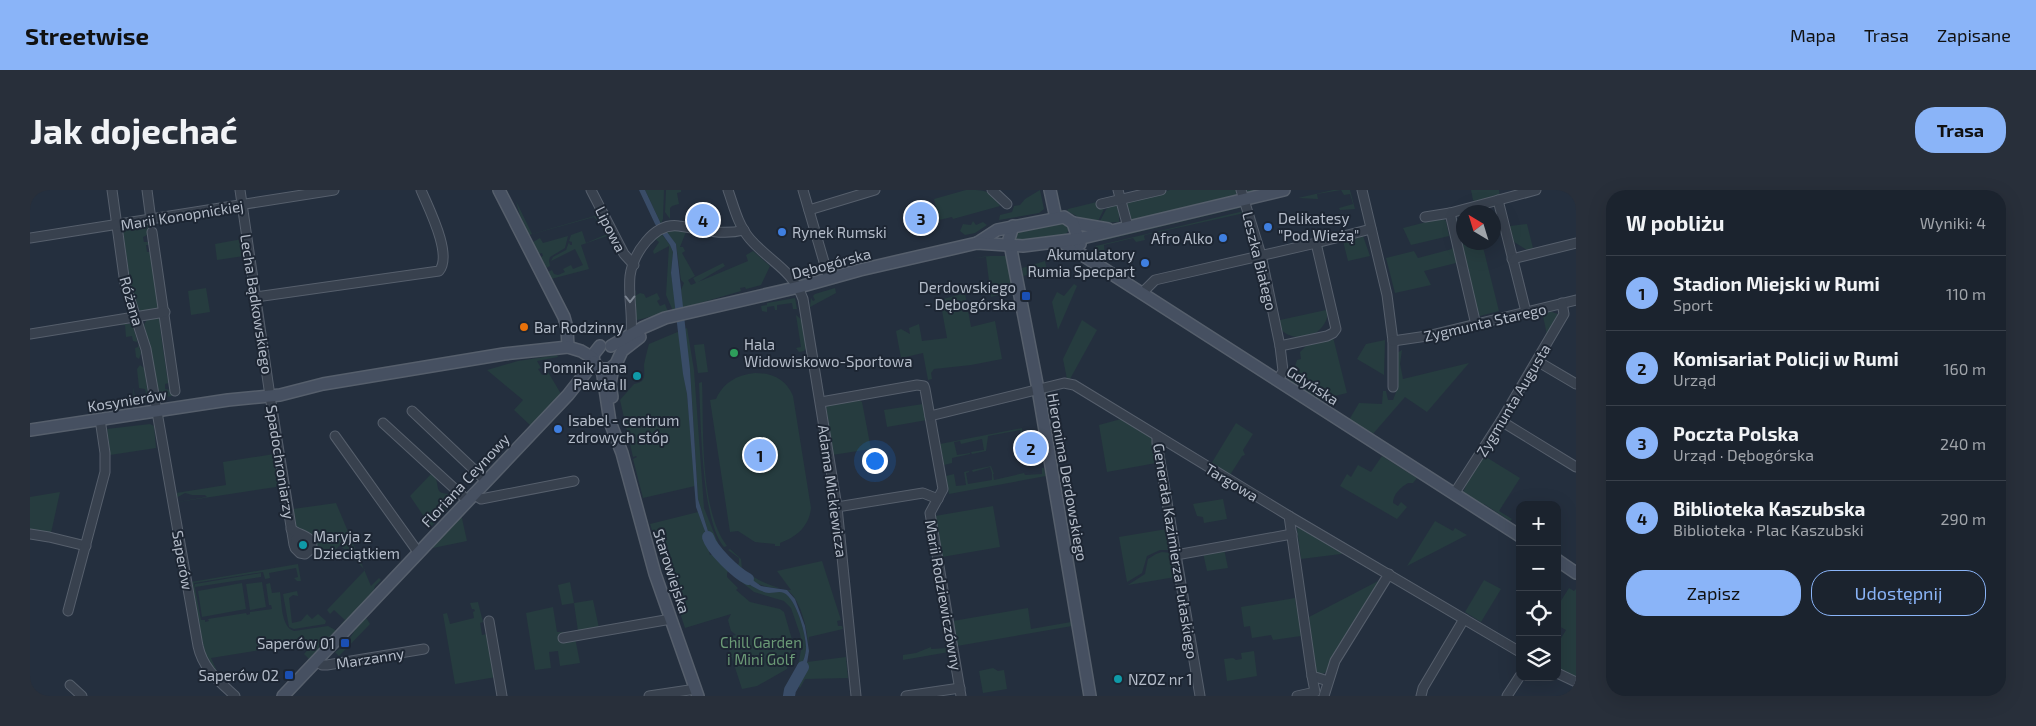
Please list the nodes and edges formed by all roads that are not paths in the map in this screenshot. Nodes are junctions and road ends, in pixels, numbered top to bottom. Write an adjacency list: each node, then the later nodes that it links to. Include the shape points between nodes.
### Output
1 (112, 190): 31 (street, Różana)
2 (147, 190): 29 (street)
3 (240, 190): 24 (street, Lecha Bądkowskiego)
4 (331, 190): 24 (street, Marii Konopnickiej)
5 (421, 190): 54 (street, via 437,227 444,259 439,271)
6 (499, 190): 65 (main road, via 562,311)
7 (591, 190): 50 (street, Lipowa, via 624,254)
8 (728, 190): 35 (street)
9 (803, 190): 25 (street)
10 (875, 190): 25 (street)
11 (992, 190): 22 (street)
12 (1050, 190): 28 (main road)
13 (1118, 190): 20 (street)
14 (1161, 190): 20 (street)
15 (1284, 190): 19 (main road)
16 (1362, 190): 34 (street)
17 (1536, 190): 18 (street)
18 (1508, 193): 21 (street)
19 (1243, 195): 33 (main road); 46 (street, Leszka Białego)
20 (1121, 200): 23 (street); 33 (street)
21 (1498, 200): 26 (street); 48 (street)
22 (1007, 204)
23 (1101, 204)
24 (242, 206): 29 (street, Marii Konopnickiej); 54 (street, Lecha Bądkowskiego)
25 (809, 210): 51 (street)
26 (1450, 213): 27 (street); 61 (street)
27 (1425, 217)
28 (1056, 218): 30 (main road, via 1064,217); 32 (main road, Dębogórska)
29 (151, 220): 31 (street, Marii Konopnickiej)
30 (1073, 222): 36 (main road); 39 (main road, Gdyńska)
31 (117, 225): 38 (street, Marii Konopnickiej); 60 (street, Różana, via 125,284)
32 (1013, 226): 41 (main road, Dębogórska, via 997,230); 44 (main road, Hieronima Derdowskiego, via 1009,234)
33 (1128, 227): 36 (main road)
34 (1371, 229): 42 (street); 64 (street, via 1388,295)
35 (744, 230): 50 (street, via 725,233 672,225 661,228 642,247); 52 (street, via 767,256 790,274)
36 (1113, 230): 39 (main road)
37 (152, 232): 57 (street, Różana)
38 (30, 238)
39 (1078, 239): 40 (main road, Dębogórska); 47 (main road, Gdyńska)
40 (1062, 242): 45 (main road, Dębogórska); 47 (main road, Gdyńska)
41 (977, 243): 44 (main road, Dębogórska); 51 (main road, Dębogórska)
42 (1316, 243): 46 (street); 67 (street, via 1336,329 1327,336)
43 (1576, 243): 48 (street)
44 (1011, 244): 45 (main road, Dębogórska); 49 (main road, Hieronima Derdowskiego)
45 (1023, 246): 49 (main road)
46 (1261, 255): 53 (street, via 1155,280); 67 (street, Leszka Białego)
47 (1090, 259): 53 (main road, Gdyńska)
48 (1512, 259): 59 (street)
49 (1015, 264): 73 (main road, Hieronima Derdowskiego)
50 (634, 265): 63 (street, one-way to 63, via 630,275)
51 (829, 279): 52 (main road, Dębogórska)
52 (799, 287): 58 (main road, Dębogórska); 76 (street, Adama Mickiewicza)
53 (1143, 292): 70 (main road, Gdyńska)
54 (256, 296): 75 (street, Lecha Bądkowskiego)
55 (1576, 300): 56 (street, Zygmunta Starego)
56 (1562, 303): 59 (street, Zygmunta Starego); 68 (street, Zygmunta Augusta, via 1564,314)
57 (165, 312): 60 (street); 74 (street, Różana)
58 (693, 312): 63 (main road, Dębogórska, via 666,318); 69 (main road, Dębogórska, via 643,335)
59 (1526, 312): 61 (street, Zygmunta Starego)
60 (135, 318): 62 (street); 77 (street, Różana, via 146,349)
61 (1476, 324): 64 (street, Zygmunta Starego)
62 (30, 334)
63 (631, 334): 66 (main road, Dębogórska)
64 (1393, 341): 72 (street)
65 (568, 343): 66 (main road); 69 (main road); 75 (main road, Kosynierów)
66 (605, 346): 69 (main road, via 594,351); 69 (main road, Starowiejska, via 617,352)
67 (1280, 346): 70 (street, Leszka Białego, via 1283,371)
68 (1537, 361): 71 (street); 81 (street, Zygmunta Augusta)
69 (603, 364): 87 (main road, Floriana Ceynowy, via 568,395); 107 (main road, Starowiejska, via 610,422)
70 (1278, 380): 89 (main road, Gdyńska)
71 (1576, 384)
72 (1393, 387)
73 (1038, 389): 79 (street, Targowa); 85 (street, Targowa, via 1074,384); 129 (main road, Hieronima Derdowskiego)
74 (175, 391)
75 (270, 393): 77 (main road, Kosynierów); 94 (street, Spadochroniarzy)
76 (821, 402): 79 (street, Marii Rodziewiczówny, via 918,385 924,386); 92 (street, Adama Mickiewicza)
77 (156, 411): 80 (main road, Kosynierów); 123 (street, Saperów, via 201,658 207,669)
78 (412, 411): 87 (street)
79 (930, 416): 91 (street, Marii Rodziewiczówny, via 943,489)
80 (100, 419): 83 (main road, Kosynierów); 100 (street, via 105,472)
81 (1501, 422): 86 (street); 89 (street, Zygmunta Augusta)
82 (384, 423): 90 (street)
83 (30, 430)
84 (336, 436): 101 (street)
85 (1157, 436): 93 (street, Targowa); 102 (street, Generała Kazimierza Pułaskiego)
86 (1576, 467)
87 (486, 481): 90 (main road, Floriana Ceynowy)
88 (574, 481): 90 (street, via 480,499)
89 (1454, 494): 95 (main road, Gdyńska)
90 (470, 497): 101 (main road, Floriana Ceynowy)
91 (938, 499): 92 (street, via 923,493); 121 (street, Marii Rodziewiczówny, via 930,513)
92 (837, 507): 127 (street, Adama Mickiewicza)
93 (1290, 516): 97 (street); 105 (street, Targowa)
94 (291, 529): 98 (street, Spadochroniarzy); 99 (street, Spadochroniarzy)
95 (1516, 533)
96 (30, 534): 100 (street)
97 (1292, 534): 102 (street); 115 (street)
98 (302, 536): 99 (street, Spadochroniarzy); 99 (street, Spadochroniarzy, via 312,542 311,551 300,553)
99 (294, 545)
100 (86, 546): 106 (street)
101 (418, 552): 113 (main road, Floriana Ceynowy)
102 (1176, 555): 130 (street, Generała Kazimierza Pułaskiego)
103 (1561, 563): 104 (main road)
104 (1576, 573)
105 (1390, 574): 108 (street, Targowa); 116 (street, via 1344,644)
106 (68, 611)
107 (671, 619): 110 (street); 120 (main road, Starowiejska)
108 (1464, 619): 112 (street, Targowa); 133 (street)
109 (489, 621): 125 (street)
110 (563, 638)
111 (424, 649): 113 (street, Marzanny, via 327,665)
112 (1516, 650)
113 (316, 660): 124 (main road, Floriana Ceynowy)
114 (1561, 675): 118 (street)
115 (1312, 676): 116 (street); 131 (street, via 1315,692)
116 (1328, 681): 132 (street)
117 (1517, 681): 134 (street)
118 (1576, 682)
119 (70, 685): 122 (street)
120 (697, 692): 126 (street)
121 (961, 692): 128 (street)
122 (82, 696)
123 (235, 696)
124 (283, 696)
125 (502, 696)
126 (649, 696)
127 (856, 696)
128 (906, 696)
129 (1090, 696)
130 (1200, 696)
131 (1297, 696)
132 (1324, 696)
133 (1421, 696)
134 (1507, 696)

